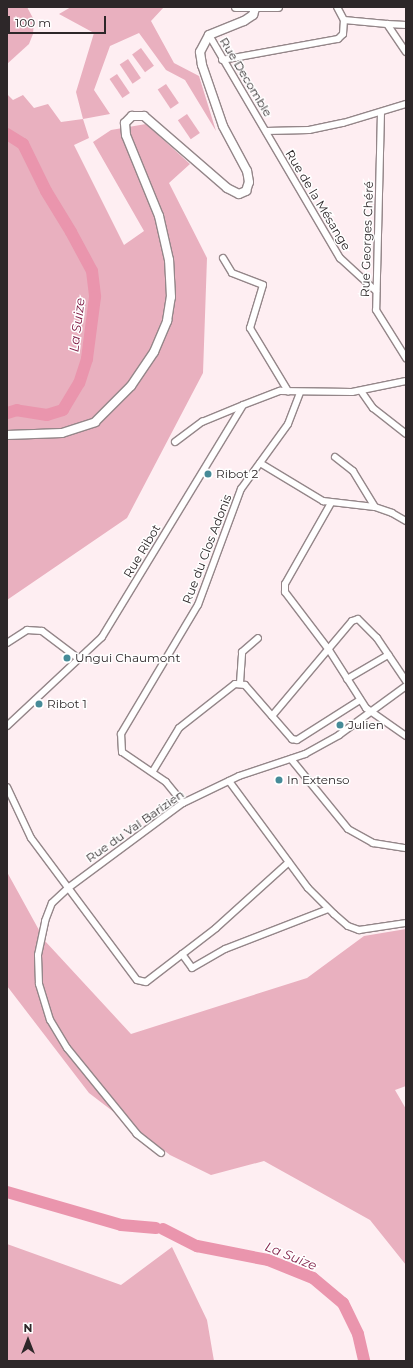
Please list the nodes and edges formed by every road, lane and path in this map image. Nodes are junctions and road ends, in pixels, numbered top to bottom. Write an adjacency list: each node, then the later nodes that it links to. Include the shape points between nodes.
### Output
1 (236, 7): 4 (main road)
2 (278, 7): 4 (main road)
3 (337, 7): 5 (street)
4 (255, 9): 8 (main road, via 249,18)
5 (344, 20): 6 (street); 10 (street, via 343,34 338,39)
6 (387, 24): 7 (street); 9 (street)
7 (406, 25)
8 (209, 35): 10 (street, Rue Decomble); 23 (main road, via 201,47 202,65 223,126 247,171 249,182 244,193 231,191 150,119 138,115 128,119 125,123 126,135 159,216 167,243 171,297 167,321 154,352 131,386 95,422 62,433)
9 (406, 52)
10 (222, 60): 13 (street, Rue Decomble)
11 (406, 104): 12 (street, Rue Decomble)
12 (381, 112): 13 (street, Rue Decomble, via 309,130); 15 (street, Rue Georges Chéré)
13 (266, 131): 15 (street, Rue de la Mésange, via 340,258)
14 (223, 258): 18 (street, via 232,273 263,285 250,328)
15 (376, 291): 16 (street, Rue Georges Chéré, via 376,310)
16 (406, 358)
17 (406, 381): 20 (street)
18 (288, 391): 19 (street); 21 (street, via 272,393)
19 (300, 392): 20 (street); 26 (street, Rue du Clos Adonis, via 288,424)
20 (361, 392): 22 (street, via 373,408)
21 (243, 405): 24 (street, via 202,422); 34 (street, Rue Ribot, via 102,637)
22 (406, 434)
23 (7, 435)
24 (175, 442)
25 (335, 456): 28 (street, via 353,471)
26 (260, 463): 27 (street, via 312,495); 45 (street, Rue du Clos Adonis, via 241,489 198,605 121,734 122,752)
27 (331, 503): 28 (street); 32 (street, via 285,584 285,592)
28 (375, 507): 29 (street, via 392,513)
29 (406, 522)
30 (258, 638): 37 (street, via 242,652)
31 (7, 643): 34 (street, via 27,630 42,631)
32 (329, 650): 33 (street, via 352,621 358,619 377,638); 35 (street); 41 (street)
33 (388, 655): 35 (street); 36 (street)
34 (79, 659): 42 (street, Rue Ribot)
35 (347, 679): 39 (street)
36 (406, 681)
37 (240, 683): 41 (street, via 245,685); 45 (street, via 235,684 179,728)
38 (406, 686): 40 (street, Rue du Val Barizien)
39 (360, 700): 40 (street); 41 (street, via 297,740 292,739)
40 (370, 713): 43 (street); 44 (street, Rue du Val Barizien, via 339,735)
41 (272, 716)
42 (7, 726)
43 (406, 736)
44 (291, 759): 46 (street, Rue du Val Barizien); 49 (street, via 348,828 373,843)
45 (153, 771): 48 (street, Rue du Clos Adonis)
46 (229, 780): 48 (street, Rue du Val Barizien); 50 (street)
47 (7, 787): 51 (street, via 31,838)
48 (183, 803): 51 (street, Rue du Val Barizien)
49 (406, 848)
50 (289, 862): 52 (street); 54 (street, via 216,928)
51 (68, 888): 54 (street, via 137,980 146,982); 55 (street, Rue du Val Barizien, via 52,903 45,921 38,955 39,984 43,1002 50,1020 67,1048 137,1134)
52 (328, 909): 53 (street, via 348,926 359,930); 54 (street, via 225,949 192,968)
53 (406, 923)
54 (182, 954)
55 (161, 1153)

